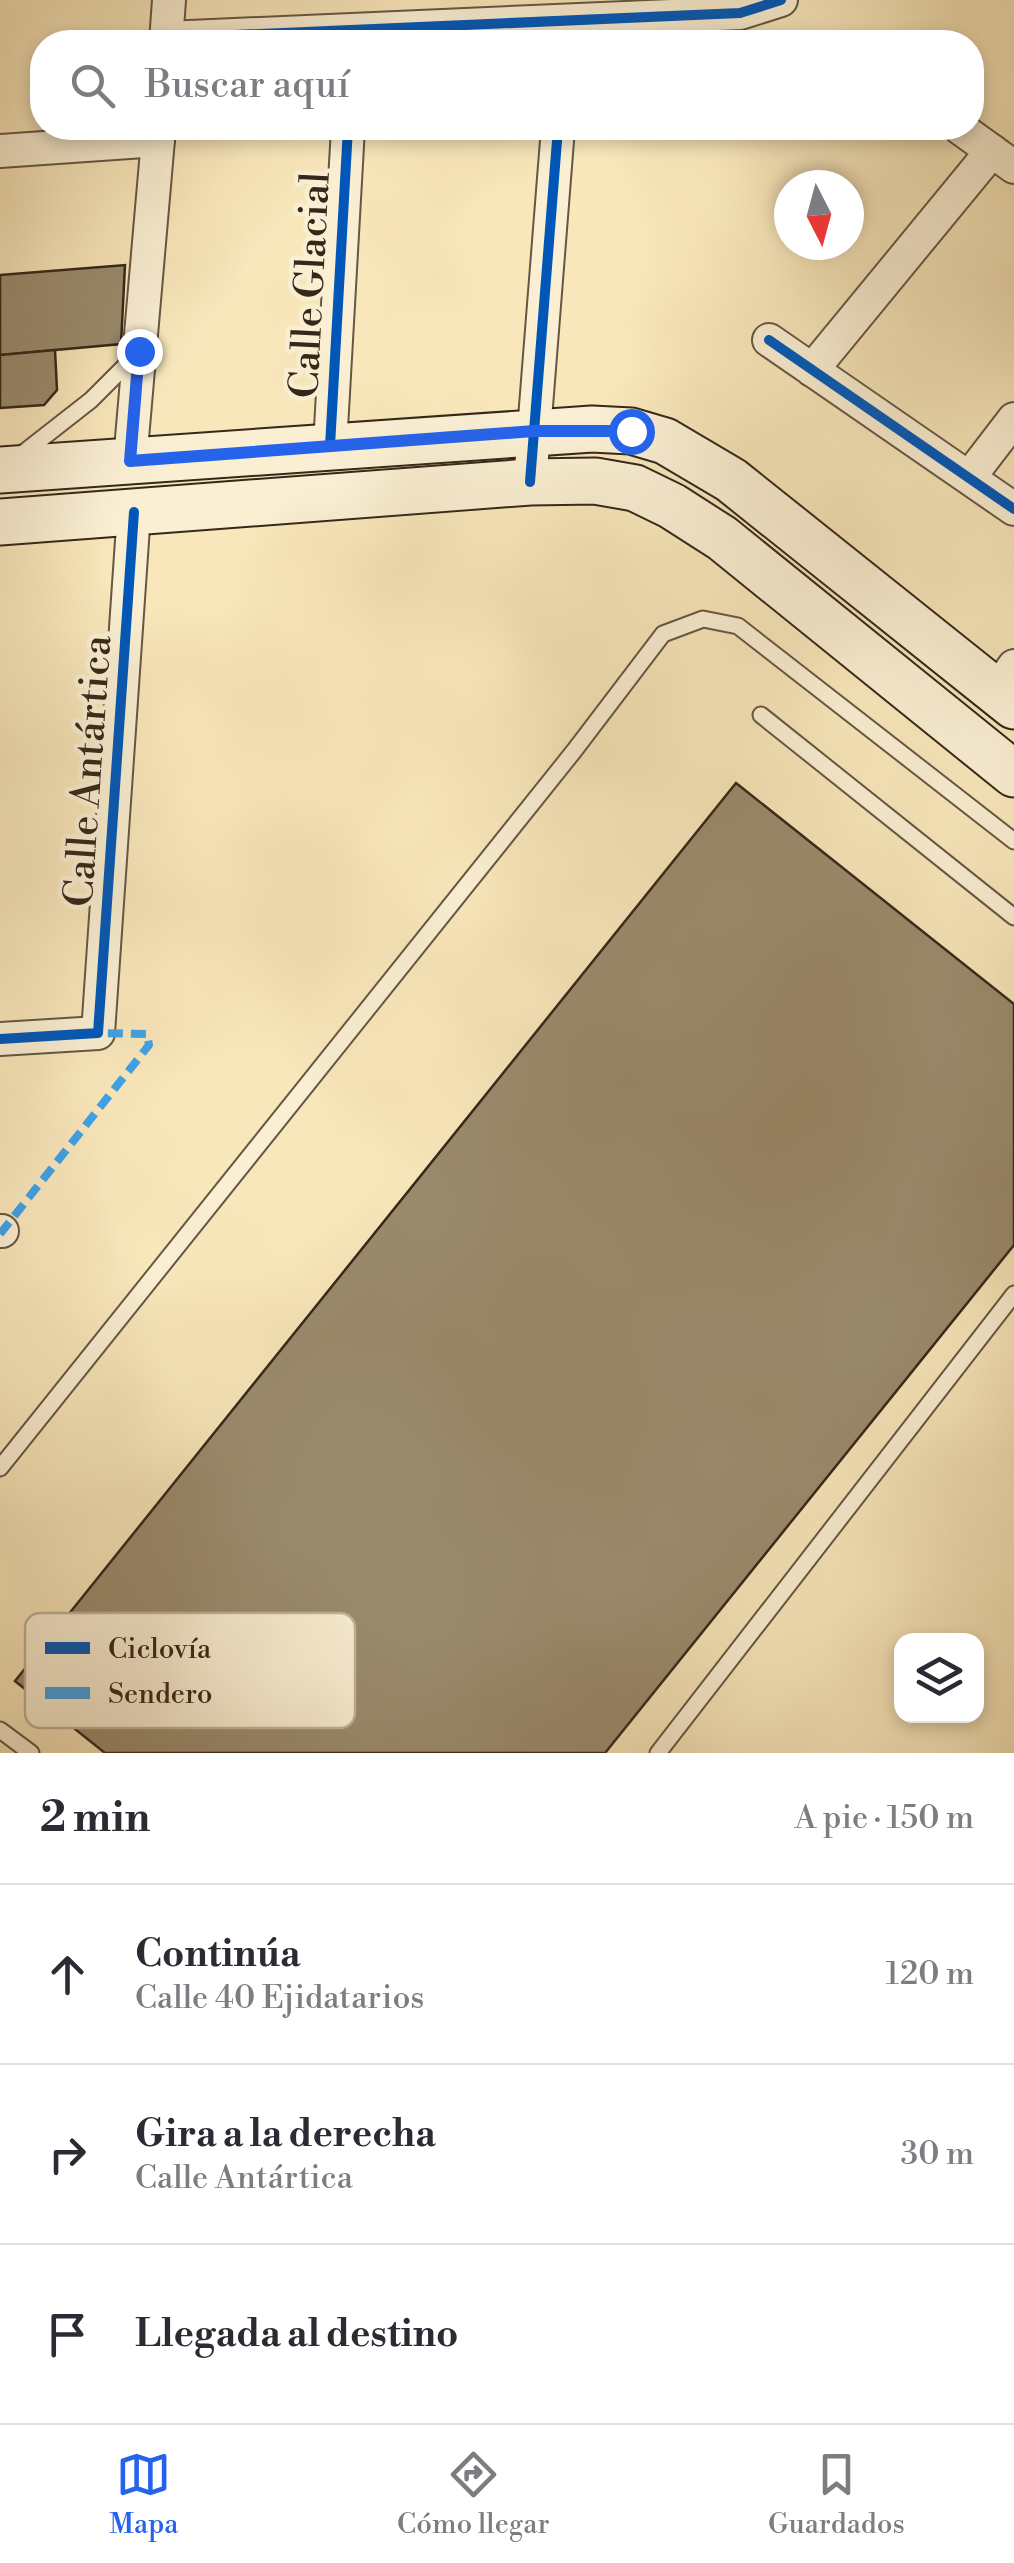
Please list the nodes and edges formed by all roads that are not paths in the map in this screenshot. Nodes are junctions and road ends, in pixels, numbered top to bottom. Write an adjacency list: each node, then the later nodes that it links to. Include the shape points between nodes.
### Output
1 (169, 0): 3 (street)
2 (781, 0): 4 (street, via 740,13)
3 (168, 30)
4 (583, 30)
5 (103, 140): 10 (street)
6 (158, 140): 13 (street)
7 (347, 140): 17 (street, Calle Glacial)
8 (557, 140): 16 (street)
9 (977, 140): 11 (street)
10 (0, 151)
11 (1003, 159): 14 (street)
12 (769, 340): 14 (street)
13 (139, 351): 18 (street); 19 (lane, via 92,400)
14 (812, 370): 20 (street)
15 (1014, 419): 20 (street)
16 (534, 431): 17 (main road); 21 (street); 25 (main road, via 631,431 690,452)
17 (330, 446): 18 (main road)
18 (130, 461): 19 (main road)
19 (0, 470)
20 (971, 474): 22 (street)
21 (530, 482): 23 (main road); 27 (main road, via 636,488 672,506 722,538)
22 (1014, 509)
23 (134, 512): 24 (main road); 30 (street, Calle Antártica, via 98,1033)
24 (0, 522)
25 (1008, 688)
26 (761, 715): 29 (lane)
27 (1014, 774)
28 (1014, 842): 32 (lane, via 738,626 703,619 662,634)
29 (1014, 917)
30 (0, 1039)
31 (1014, 1294): 35 (lane)
32 (0, 1468)
33 (0, 1730): 34 (lane)
34 (31, 1753)
35 (658, 1753)

